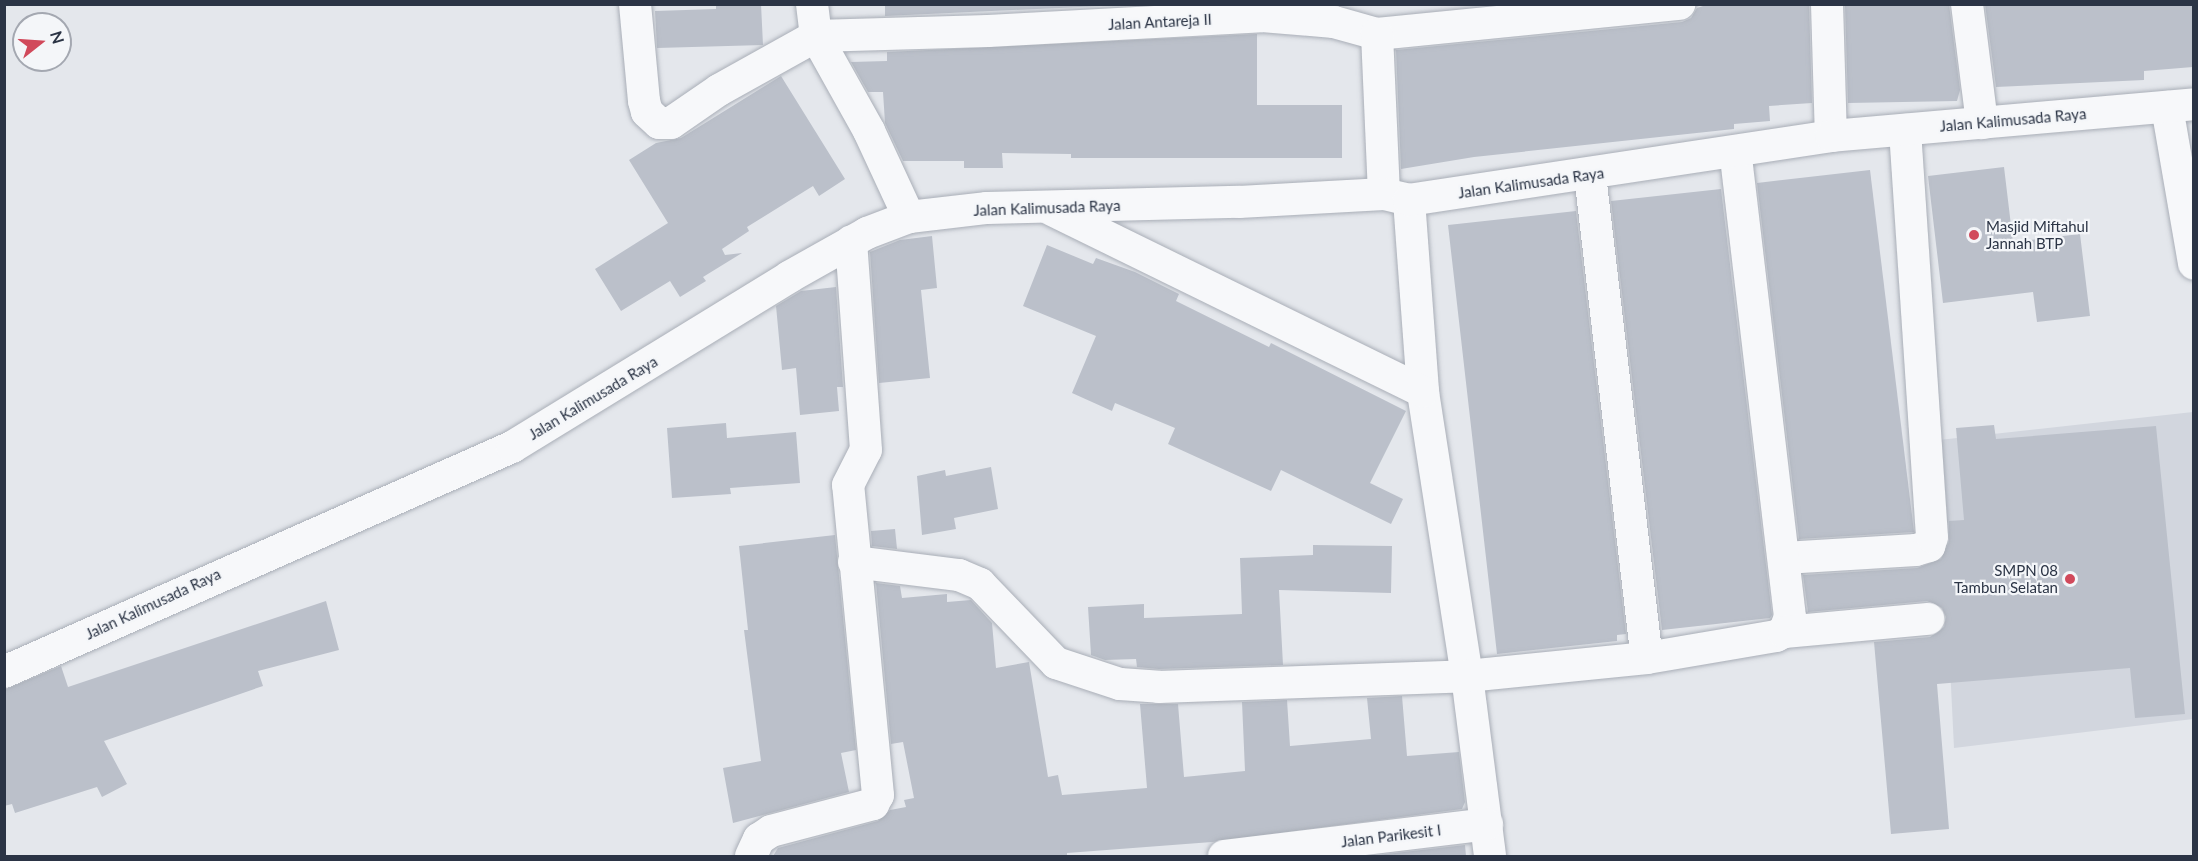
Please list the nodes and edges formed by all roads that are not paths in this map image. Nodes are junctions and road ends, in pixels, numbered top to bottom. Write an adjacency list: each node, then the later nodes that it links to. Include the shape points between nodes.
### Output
1 (635, 4): 11 (street, via 644,101 647,112 659,123 671,123 719,90)
2 (812, 4): 11 (street)
3 (1827, 4): 15 (street)
4 (1967, 4): 13 (street)
5 (1678, 5): 8 (street, Jalan Antareja II)
6 (1262, 10): 7 (street, Jalan Antareja II); 10 (street, Jalan Antareja II)
7 (1150, 14): 9 (street, Jalan Antareja II)
8 (1509, 14): 10 (street, Jalan Antareja II)
9 (988, 18): 11 (street, Jalan Antareja II)
10 (1377, 34): 18 (street)
11 (816, 36): 20 (street, via 869,131)
12 (2180, 106): 13 (street, Jalan Kalimusada Raya); 22 (street)
13 (1982, 123): 14 (street, Jalan Kalimusada Raya)
14 (1905, 130): 15 (street, Jalan Kalimusada Raya); 24 (street, via 1932,537 1929,546)
15 (1831, 136): 16 (street, Jalan Kalimusada Raya)
16 (1736, 152): 17 (street, Jalan Kalimusada Raya); 24 (street)
17 (1590, 175): 18 (street, Jalan Kalimusada Raya); 28 (street)
18 (1397, 197): 19 (street, Jalan Kalimusada Raya); 23 (street)
19 (1048, 208): 20 (street, Jalan Kalimusada Raya, via 987,208); 23 (street)
20 (909, 217): 21 (street, Jalan Kalimusada Raya)
21 (851, 242): 25 (street, via 866,436 863,457 848,485); 29 (street, Jalan Kalimusada Raya, via 512,447)
22 (2193, 264)
23 (1423, 392): 30 (street)
24 (1784, 558): 27 (street, via 1790,617)
25 (854, 562): 30 (street, via 959,575 980,584 1056,663 1120,684 1202,687); 32 (street, via 877,800 771,831 759,839)
26 (1928, 619): 27 (street)
27 (1784, 632): 28 (street)
28 (1647, 658): 30 (street)
29 (4, 672)
30 (1467, 676): 31 (street)
31 (1488, 824): 33 (street, Jalan Parikesit I); 34 (street)
32 (751, 856)
33 (1224, 856)
34 (1491, 856)

